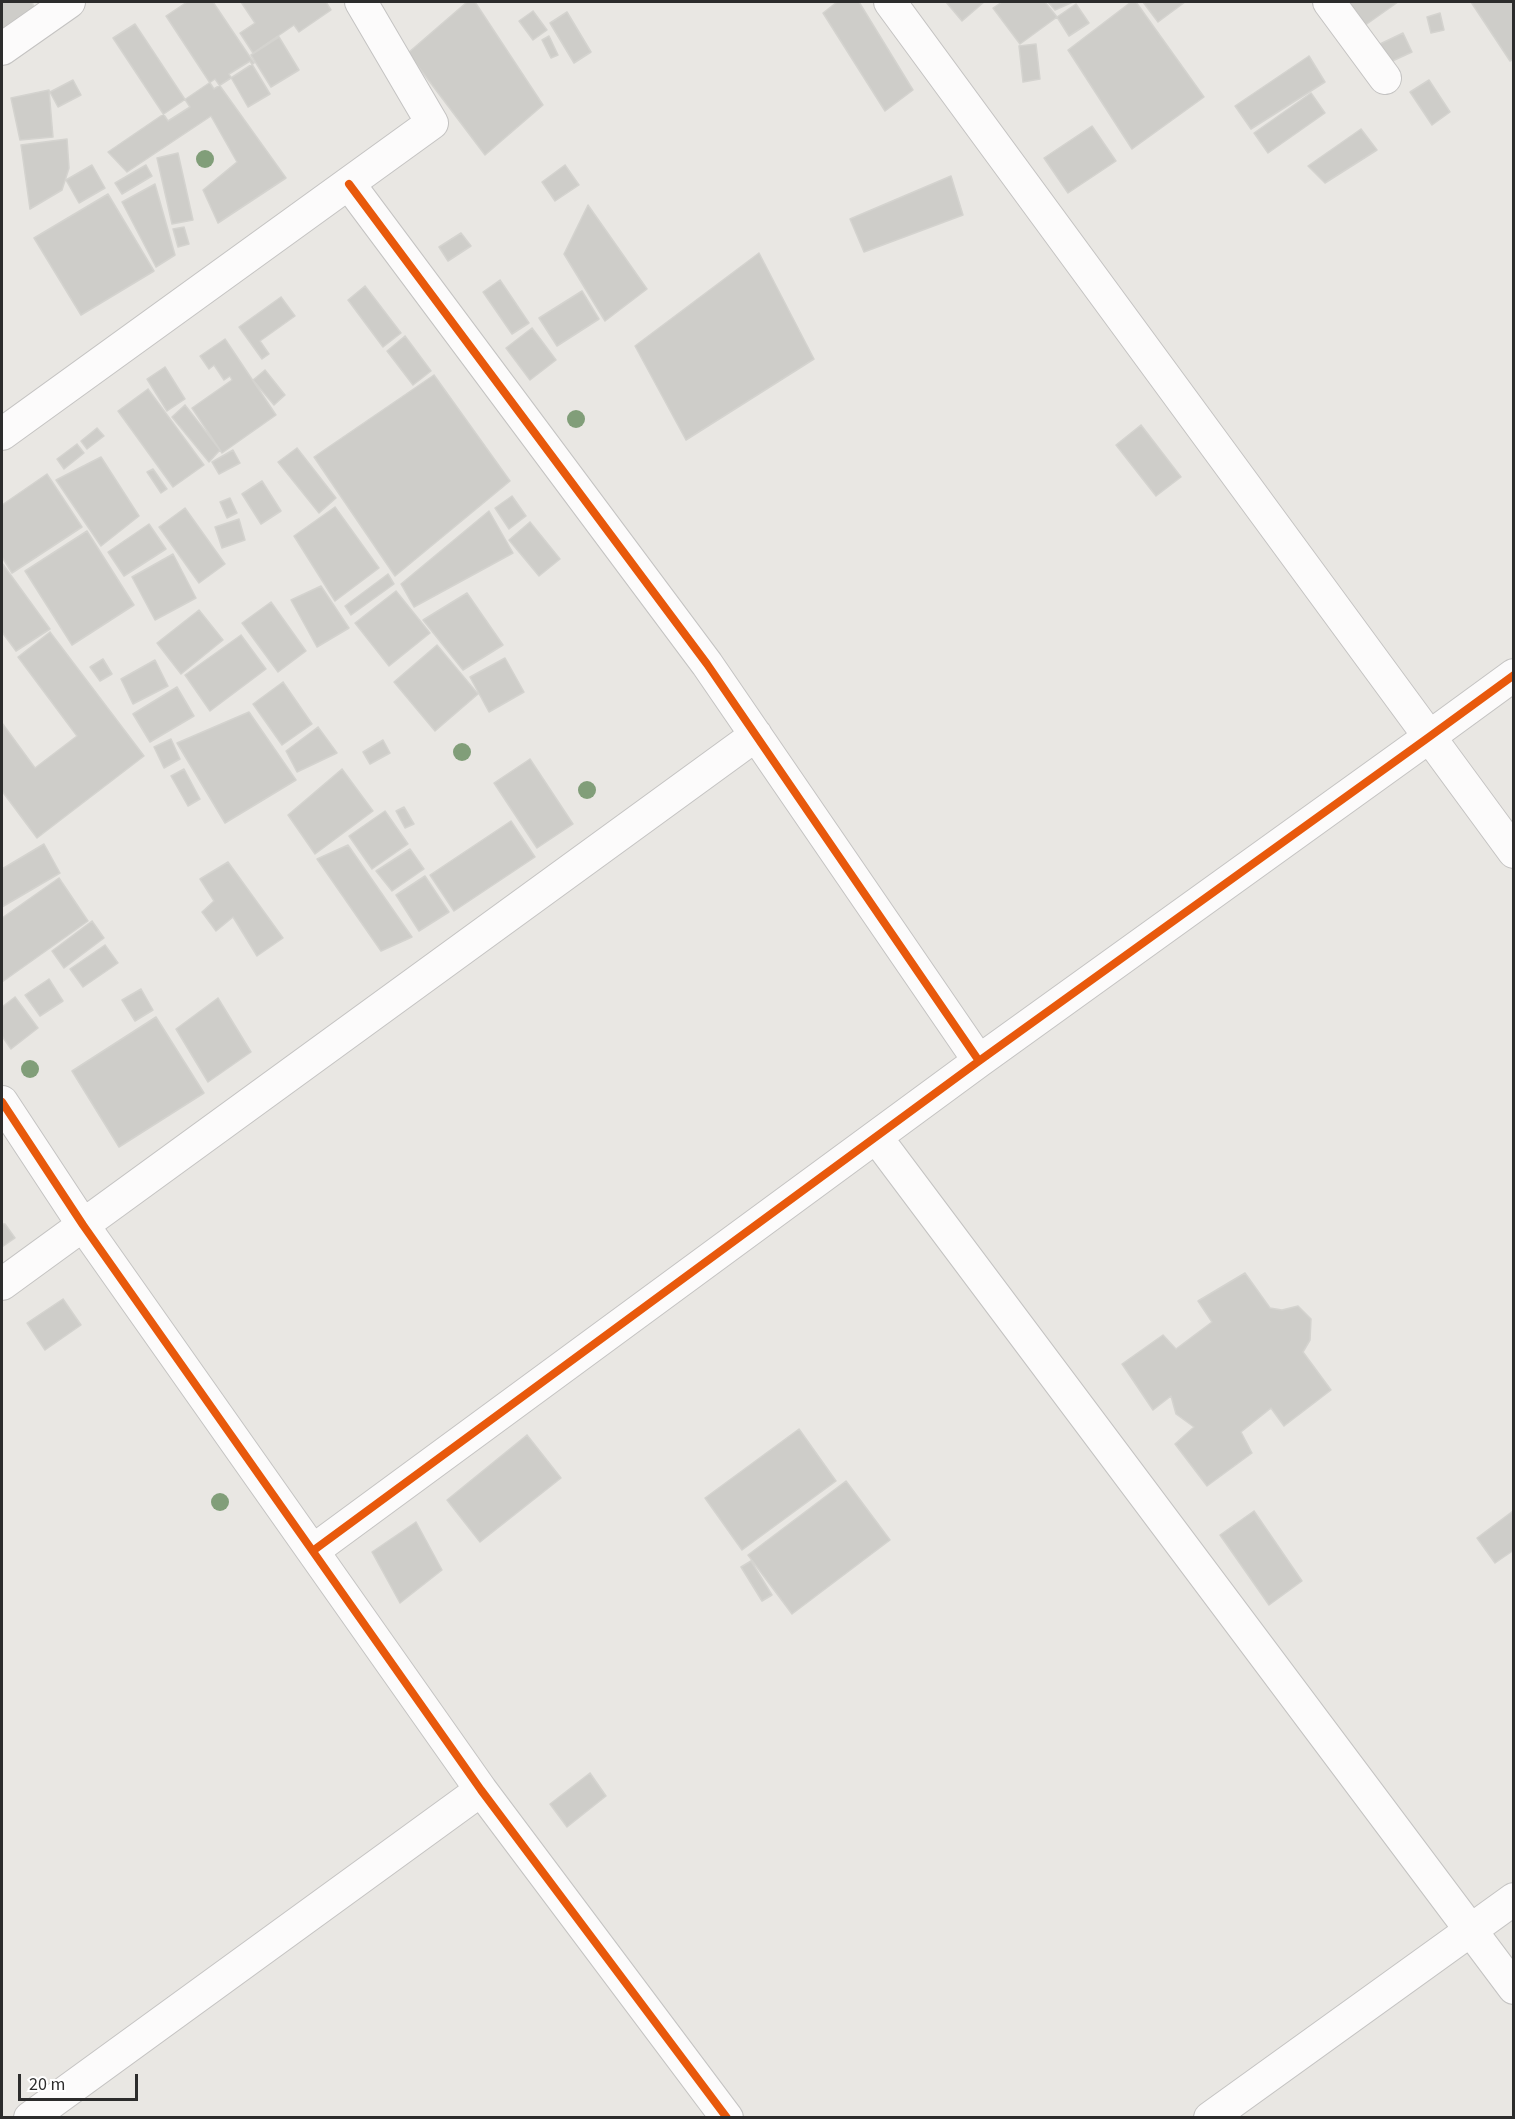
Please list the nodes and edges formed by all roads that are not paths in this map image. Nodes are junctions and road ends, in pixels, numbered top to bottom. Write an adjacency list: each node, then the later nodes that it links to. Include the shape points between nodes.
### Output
1 (69, 2): 5 (street)
2 (361, 2): 7 (street, via 432,123)
3 (890, 2): 11 (street)
4 (1329, 2): 6 (street)
5 (2, 49)
6 (1385, 78)
7 (349, 184): 8 (street); 10 (street)
8 (3, 428)
9 (1514, 675): 11 (street)
10 (756, 735): 13 (street); 16 (street)
11 (1430, 738): 12 (street); 13 (street)
12 (1514, 852)
13 (980, 1061): 15 (street)
14 (2, 1102): 16 (street)
15 (876, 1137): 18 (street); 21 (street)
16 (83, 1225): 17 (street); 18 (street)
17 (2, 1284)
18 (314, 1550): 19 (street)
19 (481, 1790): 24 (street); 25 (street)
20 (1514, 1899): 21 (street)
21 (1471, 1930): 22 (street); 23 (street)
22 (1514, 1988)
23 (1218, 2115)
24 (30, 2118)
25 (727, 2118)

